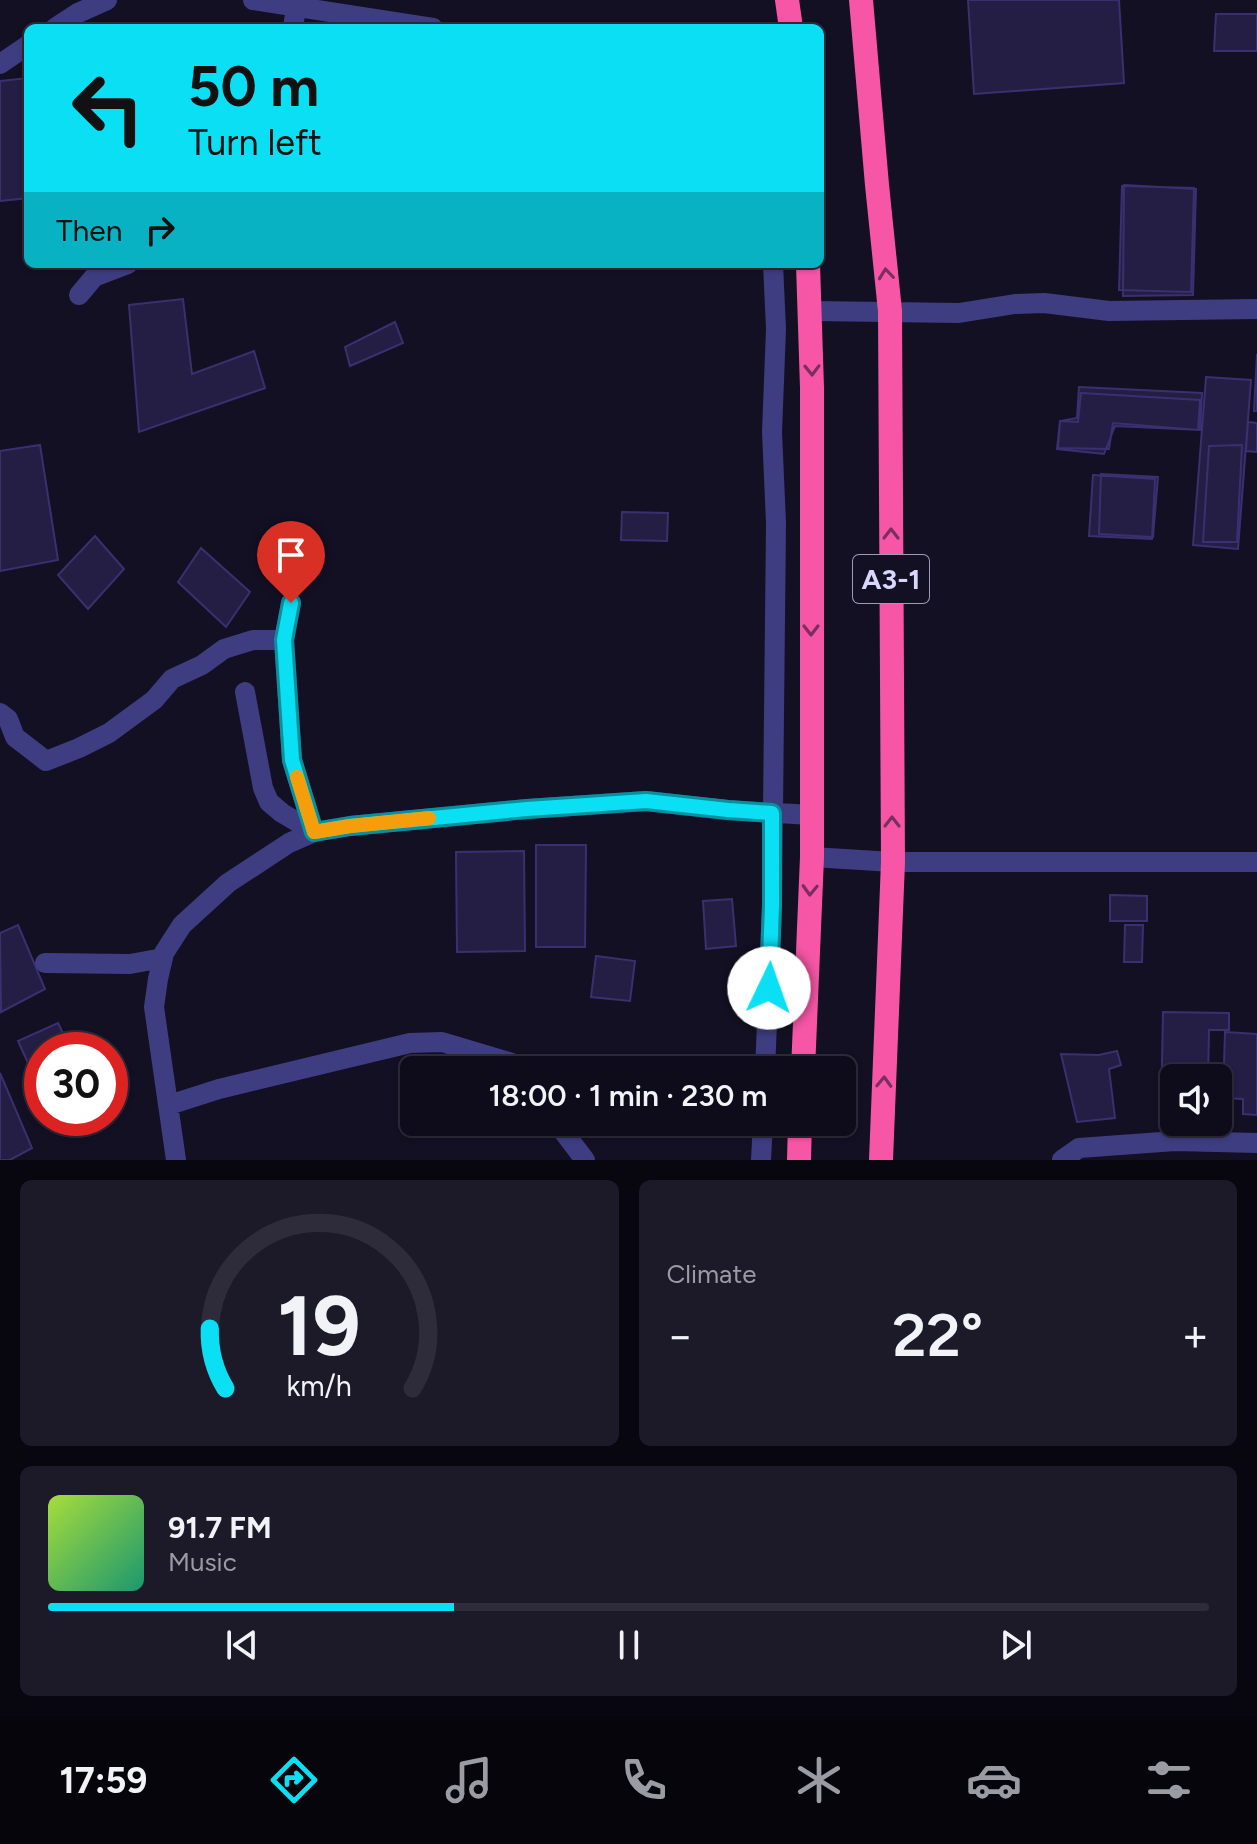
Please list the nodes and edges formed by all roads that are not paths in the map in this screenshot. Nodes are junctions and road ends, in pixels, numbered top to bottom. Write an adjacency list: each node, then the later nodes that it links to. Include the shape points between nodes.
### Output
1 (107, 0): 6 (street)
2 (253, 0): 5 (street)
3 (787, 0): 8 (highway)
4 (861, 0): 17 (highway, A3-1, one-way to 4)
5 (295, 18): 7 (street)
6 (61, 24)
7 (378, 24)
8 (786, 24)
9 (24, 48): 10 (street)
10 (0, 64)
11 (118, 268): 14 (street, via 94,277)
12 (773, 268): 22 (street)
13 (808, 268): 16 (highway, A3-1)
14 (79, 295)
15 (1257, 309): 17 (street, via 1109,311 1044,303 959,313)
16 (811, 311): 17 (street); 23 (highway, A3-1, one-way to 23)
17 (890, 311): 26 (highway, A3-1, one-way to 17)
18 (291, 603): 19 (street)
19 (284, 640): 21 (street, via 253,640 224,649 172,679 154,700 109,733 46,761 15,737); 24 (street, via 292,760)
20 (245, 692): 24 (street, via 269,802)
21 (0, 713)
22 (772, 813): 23 (street); 24 (street, via 646,801); 31 (street)
23 (811, 815): 25 (highway, A3-1)
24 (314, 832): 28 (street, via 228,883 182,925)
25 (812, 857): 26 (street); 32 (highway, A3-1, one-way to 32)
26 (893, 862): 27 (street); 42 (highway, A3-1, one-way to 26)
27 (1257, 862)
28 (163, 958): 29 (street, via 130,964); 33 (street, via 154,1007)
29 (45, 963)
30 (489, 1056): 33 (street, via 442,1042 410,1043)
31 (766, 1056)
32 (804, 1056)
33 (169, 1105): 38 (street)
34 (567, 1136): 39 (street)
35 (762, 1136): 40 (street)
36 (800, 1136): 41 (highway)
37 (1257, 1143): 43 (street, via 1175,1141 1079,1148)
38 (176, 1160)
39 (585, 1160)
40 (761, 1160)
41 (799, 1160)
42 (881, 1160)
43 (1062, 1160)

